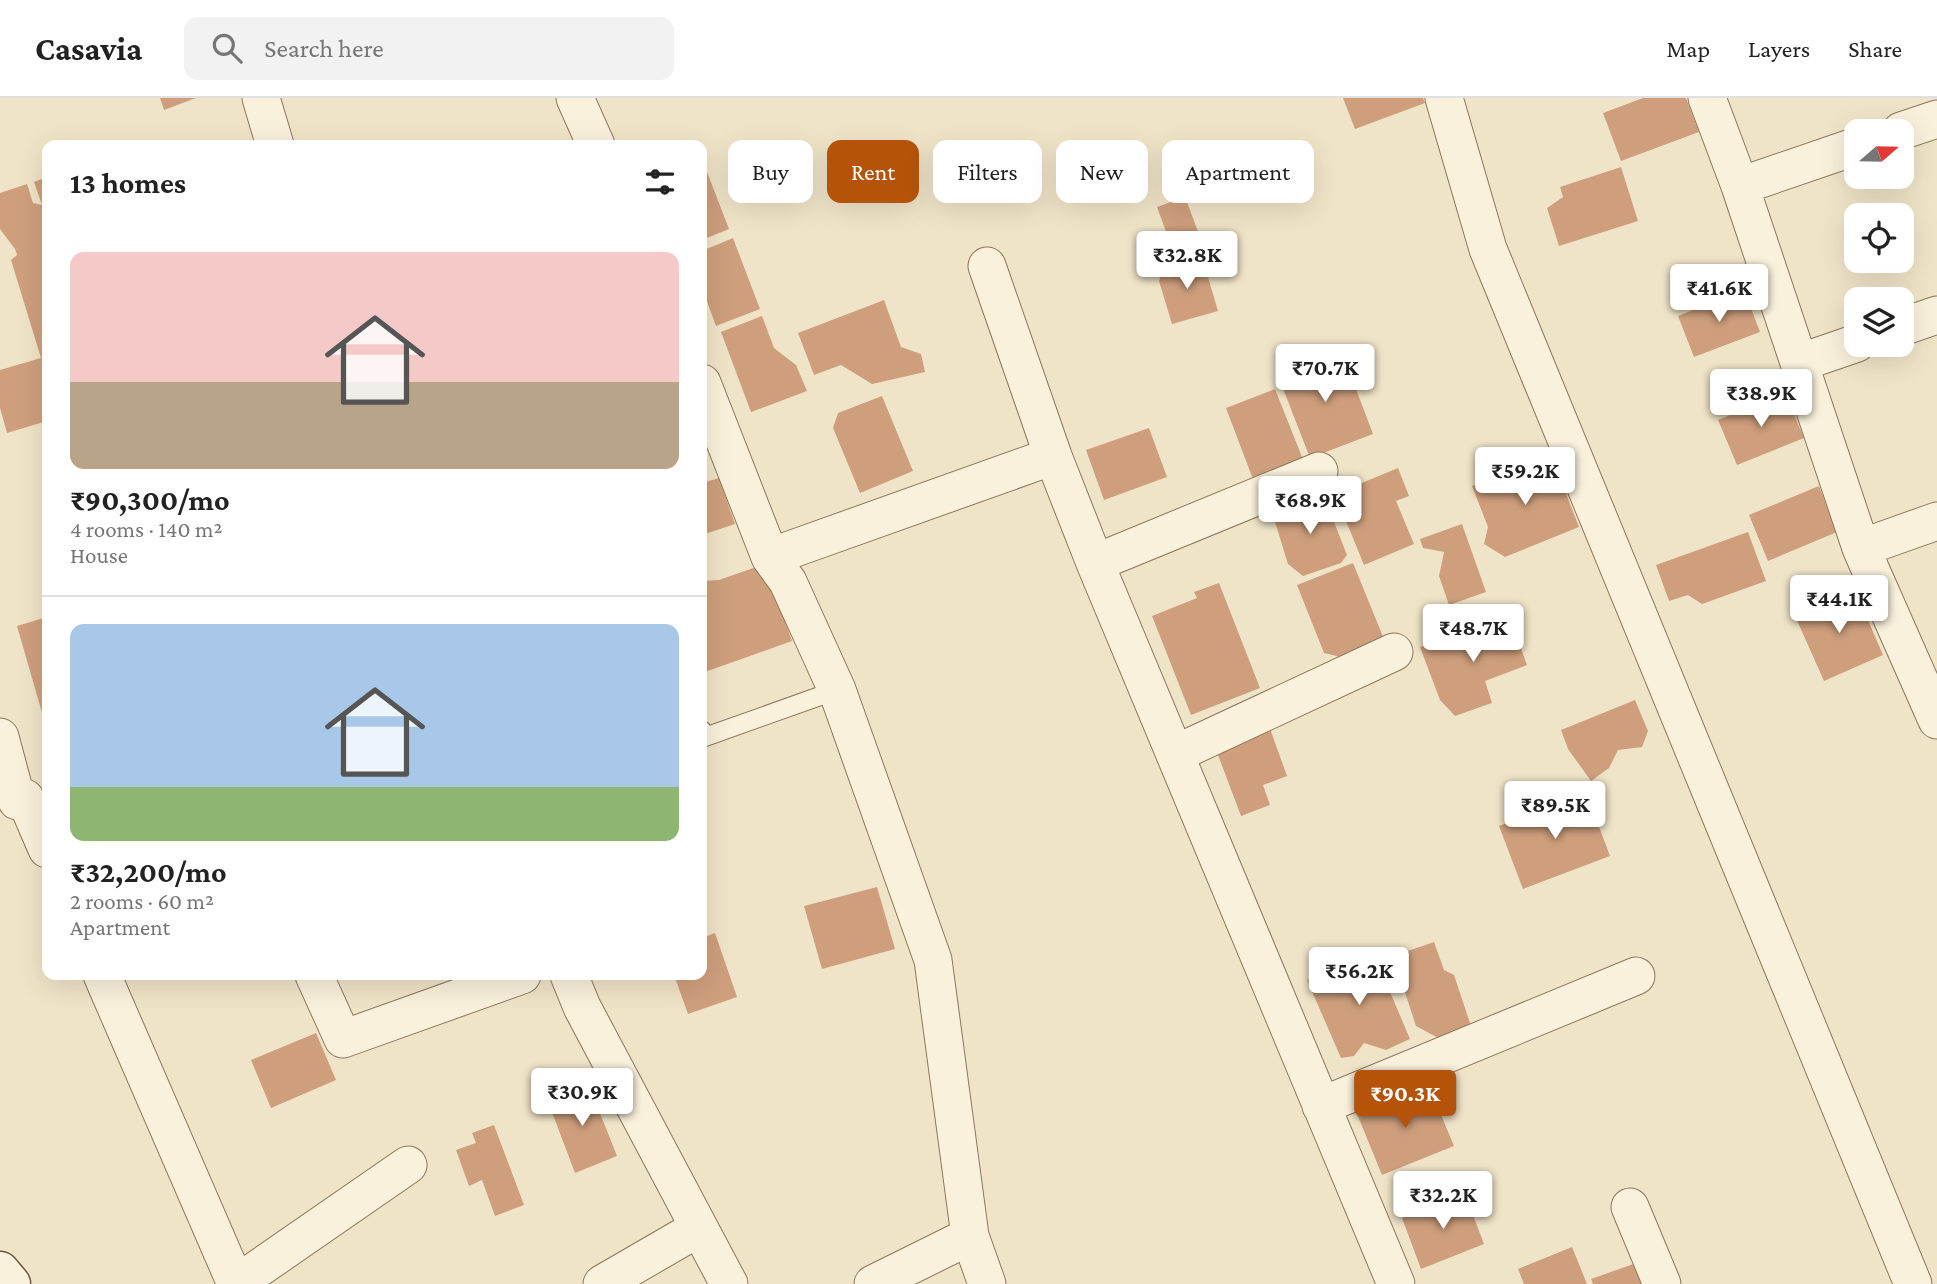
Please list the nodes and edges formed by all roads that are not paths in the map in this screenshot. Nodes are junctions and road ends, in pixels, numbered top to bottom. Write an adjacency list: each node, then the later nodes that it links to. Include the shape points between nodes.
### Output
1 (261, 98): 7 (street)
2 (575, 98): 8 (street)
3 (1444, 98): 50 (street, via 1488,249)
4 (1707, 98): 10 (street)
5 (1937, 119): 6 (street)
6 (1914, 126)
7 (274, 140)
8 (594, 140)
9 (1844, 150): 10 (street)
10 (1740, 186): 15 (street)
11 (986, 267): 18 (street)
12 (1937, 314): 13 (street)
13 (1914, 323)
14 (1844, 348): 15 (street)
15 (1800, 363): 21 (street)
16 (707, 413): 17 (street)
17 (714, 454): 22 (street)
18 (1053, 456): 22 (street); 23 (street)
19 (1319, 471): 23 (street)
20 (1937, 521): 21 (street)
21 (1861, 548): 26 (street)
22 (770, 557): 25 (street, via 789,582)
23 (1095, 563): 29 (street)
24 (1394, 652): 29 (street)
25 (837, 690): 27 (lane); 41 (street, via 933,960)
26 (1937, 720)
27 (707, 736)
28 (0, 737): 30 (street)
29 (1175, 754): 37 (street)
30 (22, 799): 31 (street)
31 (42, 839)
32 (1636, 976): 37 (street)
33 (104, 980): 38 (street, via 236,1284)
34 (316, 980): 35 (street, via 343,1039)
35 (508, 980)
36 (571, 980): 40 (street)
37 (1321, 1106): 48 (street)
38 (408, 1165)
39 (1630, 1207): 49 (street)
40 (697, 1229): 44 (street); 45 (street)
41 (970, 1236): 46 (street); 47 (street)
42 (0, 1271): 43 (main road)
43 (11, 1284)
44 (602, 1284)
45 (729, 1284)
46 (873, 1284)
47 (987, 1284)
48 (1396, 1284)
49 (1661, 1284)
50 (1913, 1284)

